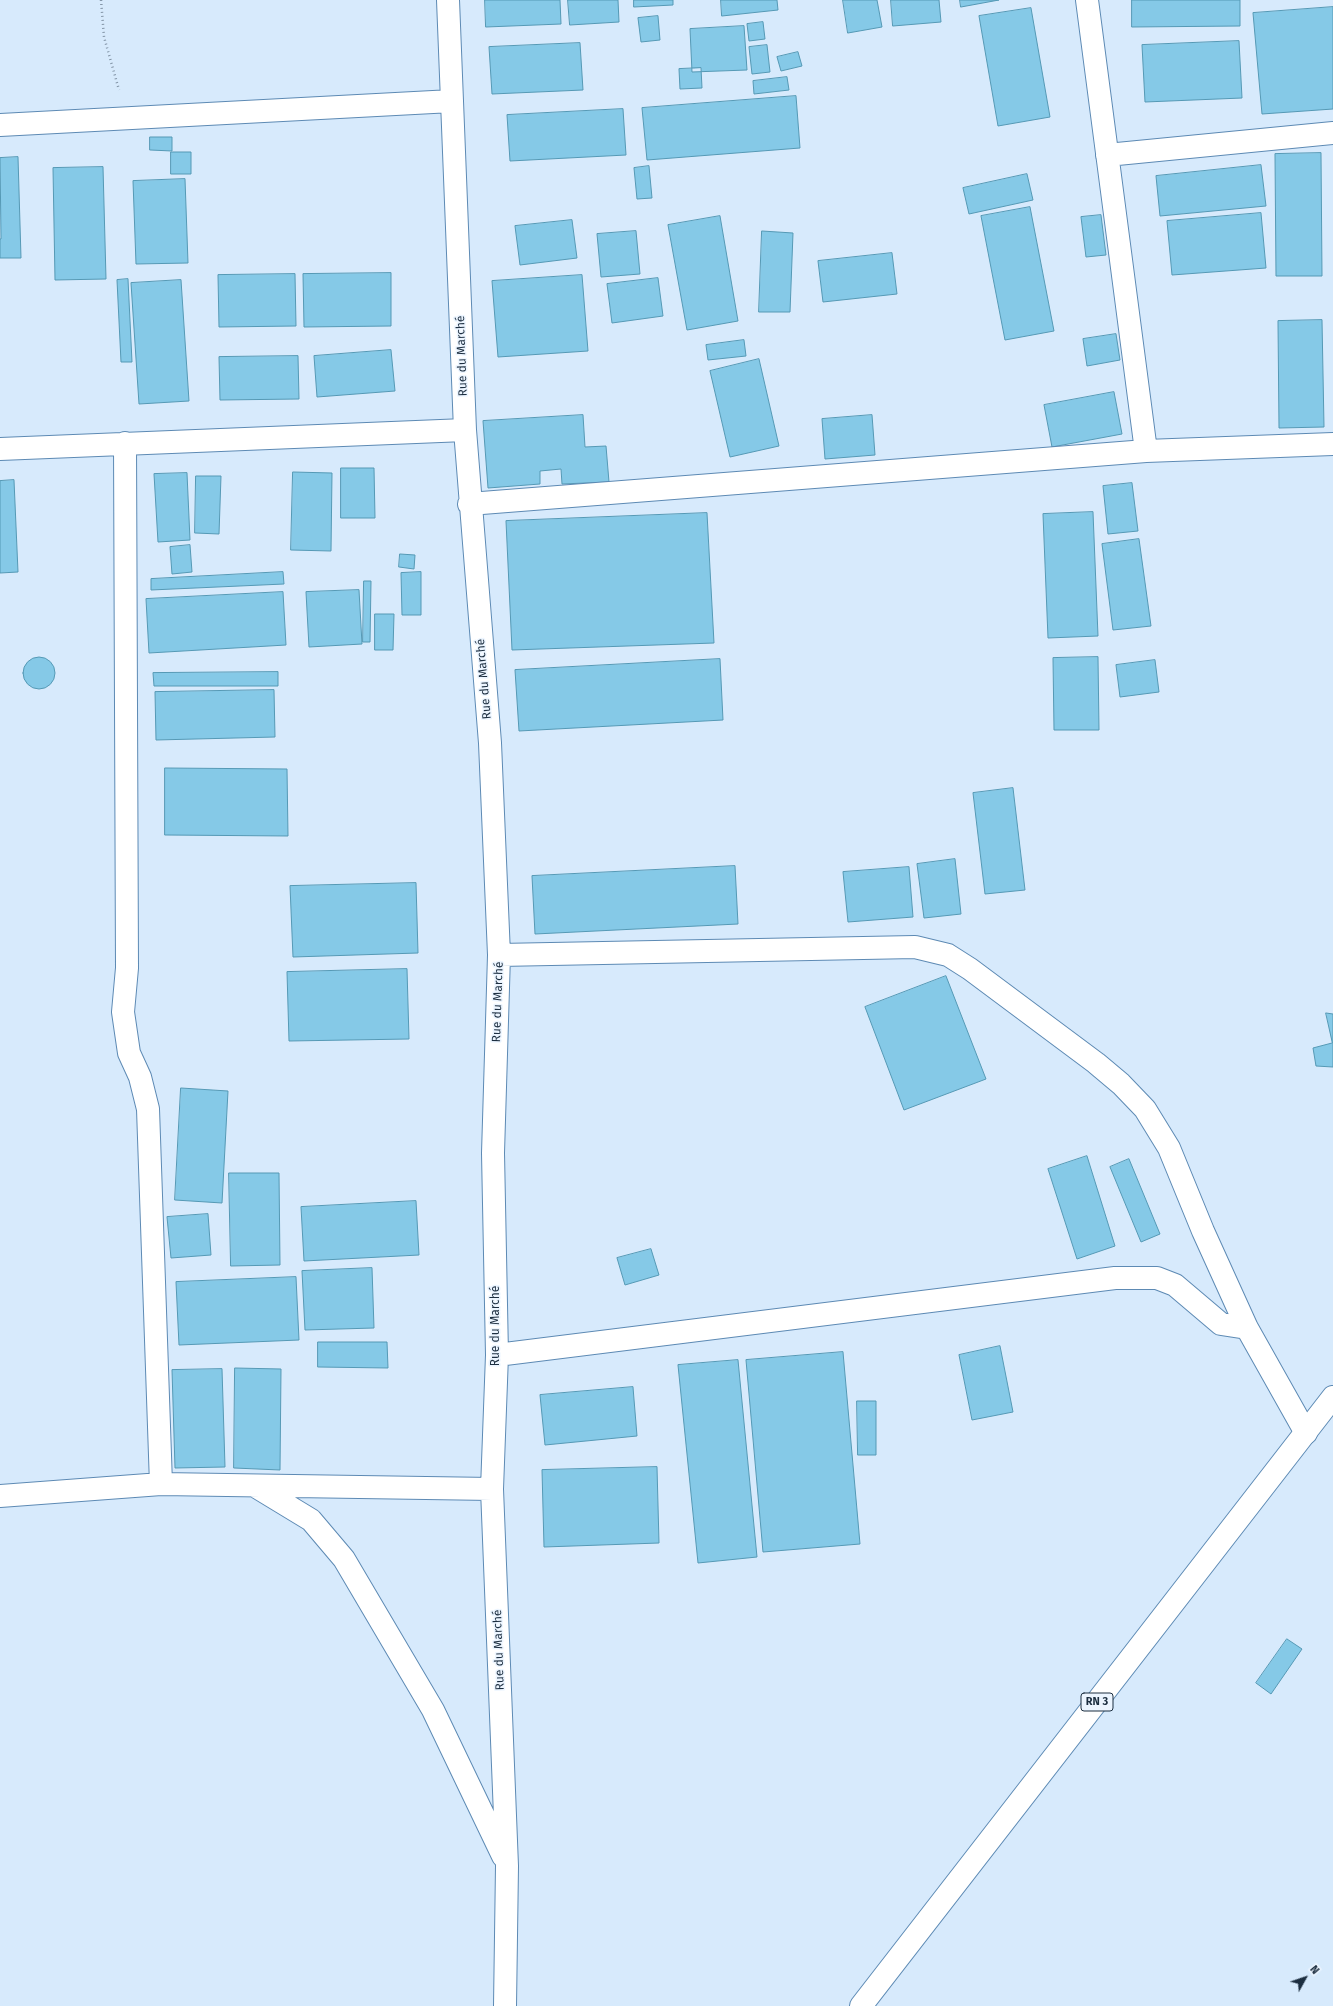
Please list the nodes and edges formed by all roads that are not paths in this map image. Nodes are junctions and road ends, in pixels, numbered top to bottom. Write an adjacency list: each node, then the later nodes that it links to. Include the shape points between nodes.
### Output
1 (448, 0): 3 (street, Rue du Marché)
2 (1087, 0): 6 (street)
3 (452, 101): 4 (street); 7 (street, Rue du Marché)
4 (0, 125)
5 (1333, 134): 6 (street)
6 (1108, 155): 11 (street)
7 (465, 430): 8 (street); 12 (street, Rue du Marché)
8 (125, 443): 10 (street); 18 (street, via 127,968 124,1012 129,1053 140,1077 148,1109)
9 (1333, 444): 11 (street)
10 (0, 449)
11 (1146, 451): 12 (street)
12 (469, 504): 13 (street, Rue du Marché, via 490,743)
13 (499, 955): 14 (street, via 915,947 948,955 1096,1063 1121,1084 1144,1109 1170,1148 1203,1231); 15 (street, Rue du Marché, via 493,1153)
14 (1247, 1328): 15 (street, via 1221,1324 1174,1285 1157,1278 1115,1278); 17 (street)
15 (497, 1355): 20 (street, Rue du Marché)
16 (1333, 1397): 17 (street, RN 3)
17 (1306, 1433): 24 (street, RN 3)
18 (161, 1484): 19 (street); 21 (street)
19 (254, 1486): 20 (street); 22 (street, via 311,1520 344,1559 433,1710)
20 (492, 1489): 22 (street, Rue du Marché)
21 (0, 1496)
22 (507, 1866): 23 (street, Rue du Marché)
23 (505, 2006)
24 (861, 2006)

